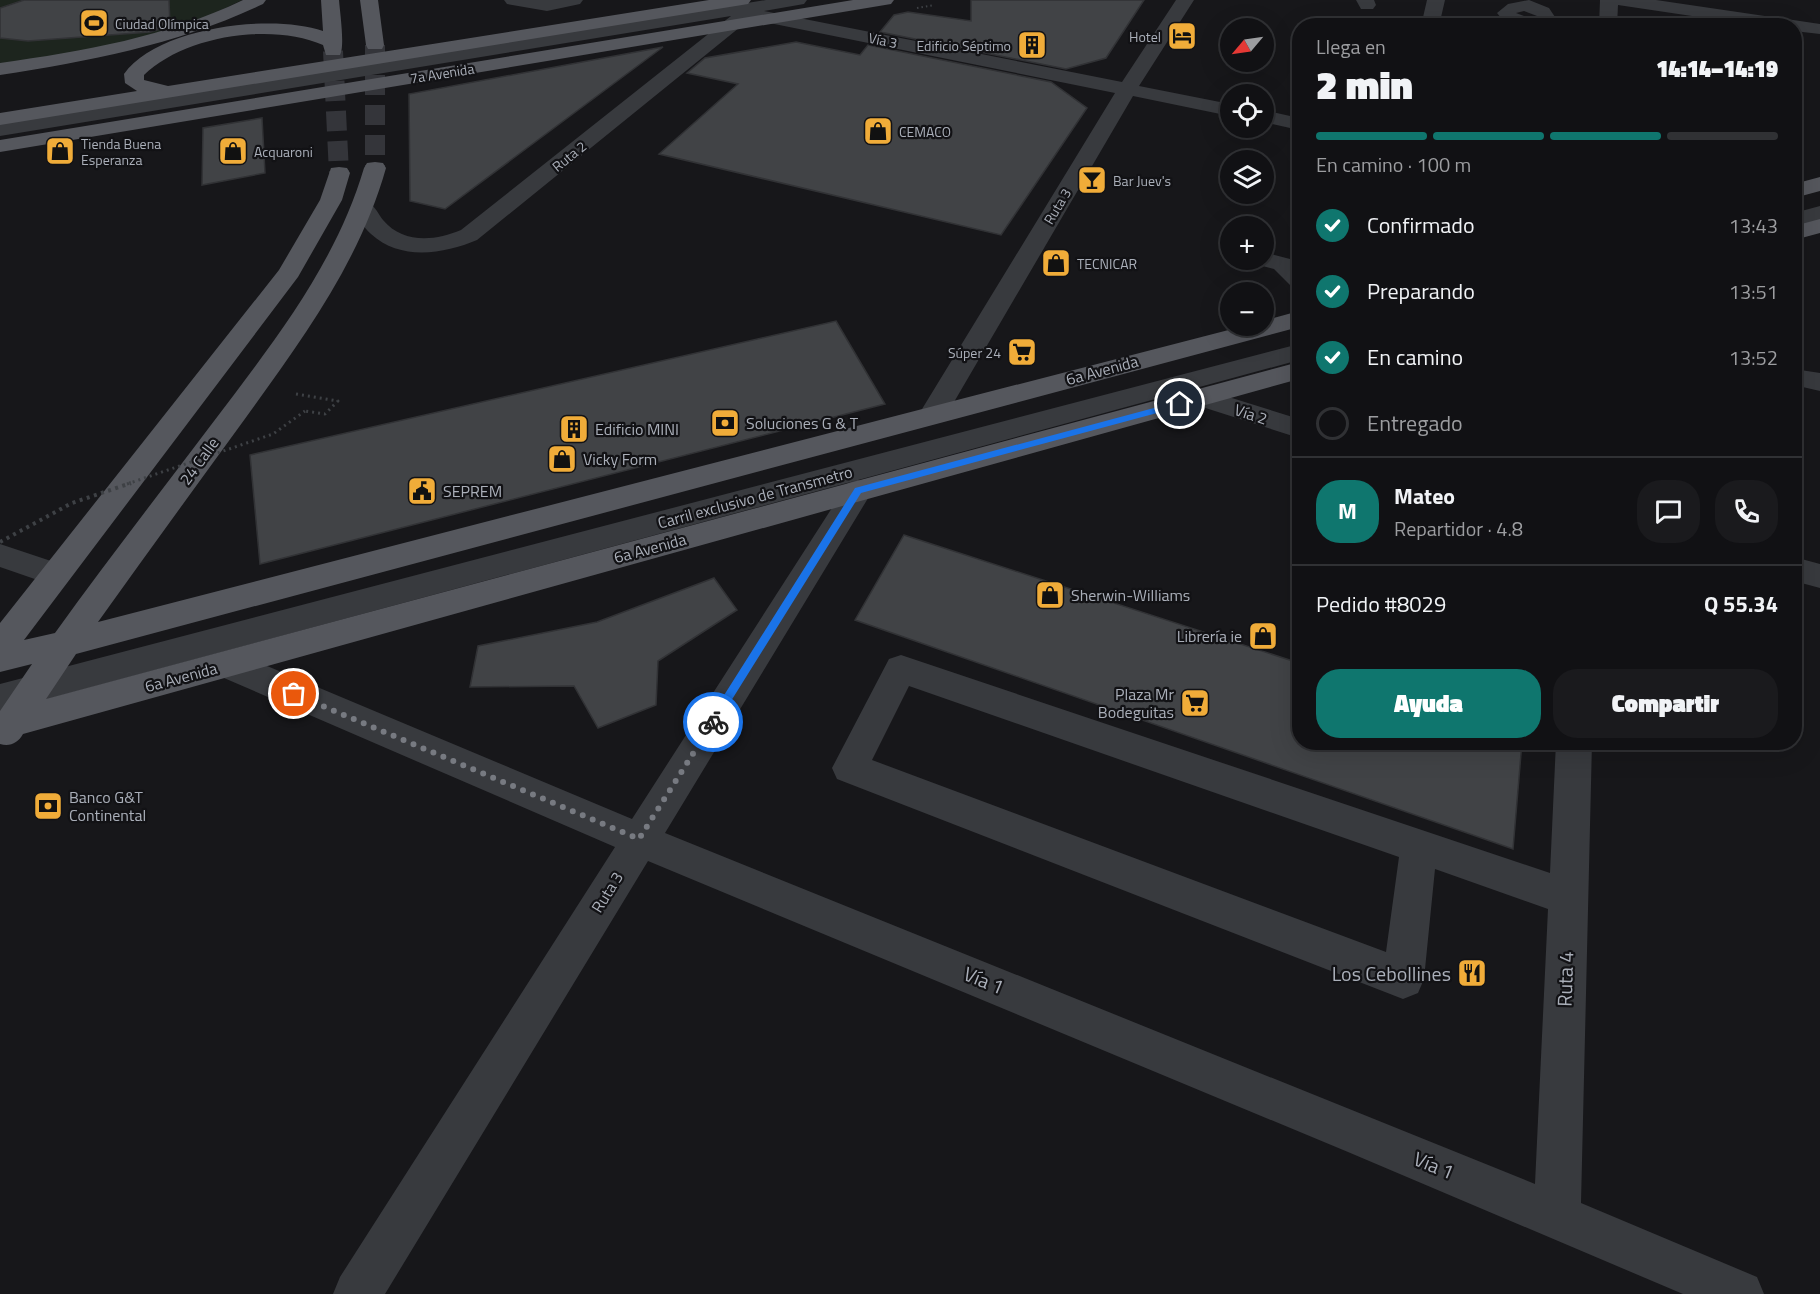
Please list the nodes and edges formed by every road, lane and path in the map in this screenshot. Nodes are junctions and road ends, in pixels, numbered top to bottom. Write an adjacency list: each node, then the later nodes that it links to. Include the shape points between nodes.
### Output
1 (257, 0): 28 (main road, via 209,22 147,42)
2 (330, 0): 30 (main road, via 333,47 317,34 284,30 229,33 195,40 154,56 134,75 140,86)
3 (369, 0): 26 (main road)
4 (513, 0): 5 (street, via 547,6)
5 (574, 0)
6 (677, 0): 14 (street)
7 (798, 0): 16 (street)
8 (885, 0): 17 (main road, 7a Avenida)
9 (928, 0): 15 (path)
10 (1185, 0): 29 (street, Ruta 3)
11 (1436, 0): 18 (street)
12 (1609, 0): 21 (street)
13 (1620, 0): 22 (street)
14 (705, 5): 16 (street); 30 (main road, 7a Avenida)
15 (934, 5)
16 (744, 9): 17 (main road, 7a Avenida); 27 (street, Ruta 2); 35 (street); 36 (main road, 7a Avenida)
17 (772, 18): 25 (street, Vía 3)
18 (1432, 18)
19 (1513, 18): 20 (street, via 1507,10 1531,6)
20 (1547, 18)
21 (1608, 18)
22 (1744, 18)
23 (1802, 26): 24 (street)
24 (1820, 29)
25 (829, 30): 27 (street, via 754,35); 29 (street, Vía 3)
26 (375, 45)
27 (692, 57): 41 (street, Ruta 2, via 520,196 461,238 430,246 401,242 379,229)
28 (0, 69)
29 (1127, 89): 31 (street, Vía 3); 55 (street, Ruta 3)
30 (168, 92): 33 (main road, 7a Avenida)
31 (1220, 108)
32 (1274, 118): 34 (street)
33 (0, 119)
34 (1292, 122)
35 (0, 130)
36 (0, 146)
37 (375, 168): 41 (main road, 24 Calle)
38 (339, 173): 61 (main road, via 331,200 290,272)
39 (1820, 184): 40 (main road)
40 (1802, 189)
41 (363, 208): 63 (main road, 24 Calle, via 327,280 279,352)
42 (1802, 221): 43 (street)
43 (1820, 223): 44 (main road)
44 (1802, 230)
45 (1274, 261): 46 (street)
46 (1292, 273)
47 (1292, 321): 55 (main road, 6a Avenida)
48 (1292, 354): 65 (street, Carril exclusivo de Transmetro)
49 (1292, 372): 53 (main road, 6a Avenida)
50 (1802, 379): 51 (street)
51 (1820, 382)
52 (300, 394): 54 (path, via 338,401 325,414)
53 (1203, 398): 56 (street, Vía 2); 57 (main road, 6a Avenida)
54 (305, 411): 58 (path, bridge, via 273,434 72,503)
55 (933, 414): 63 (main road, 6a Avenida)
56 (1292, 427)
57 (858, 490): 65 (main road, 6a Avenida); 70 (street, Ruta 3)
58 (0, 542)
59 (0, 555): 61 (street)
60 (1802, 571): 62 (street)
61 (55, 574): 64 (main road)
62 (1820, 576)
63 (66, 644): 66 (main road, 6a Avenida); 67 (main road, 24 Calle)
64 (0, 647)
65 (220, 653): 67 (street, Carril exclusivo de Transmetro); 68 (main road, 6a Avenida); 70 (street, Vía 1)
66 (0, 659)
67 (35, 688): 68 (main road, 24 Calle)
68 (3, 721)
69 (1574, 750): 72 (street, Ruta 4)
70 (639, 839): 73 (street, Vía 1); 74 (street, Ruta 3)
71 (1419, 846): 71 (street, via 901,669 850,768 1404,979); 72 (street)
72 (1567, 897): 73 (street, Ruta 4)
73 (1557, 1215): 75 (street, Vía 1)
74 (357, 1294)
75 (1740, 1294)

